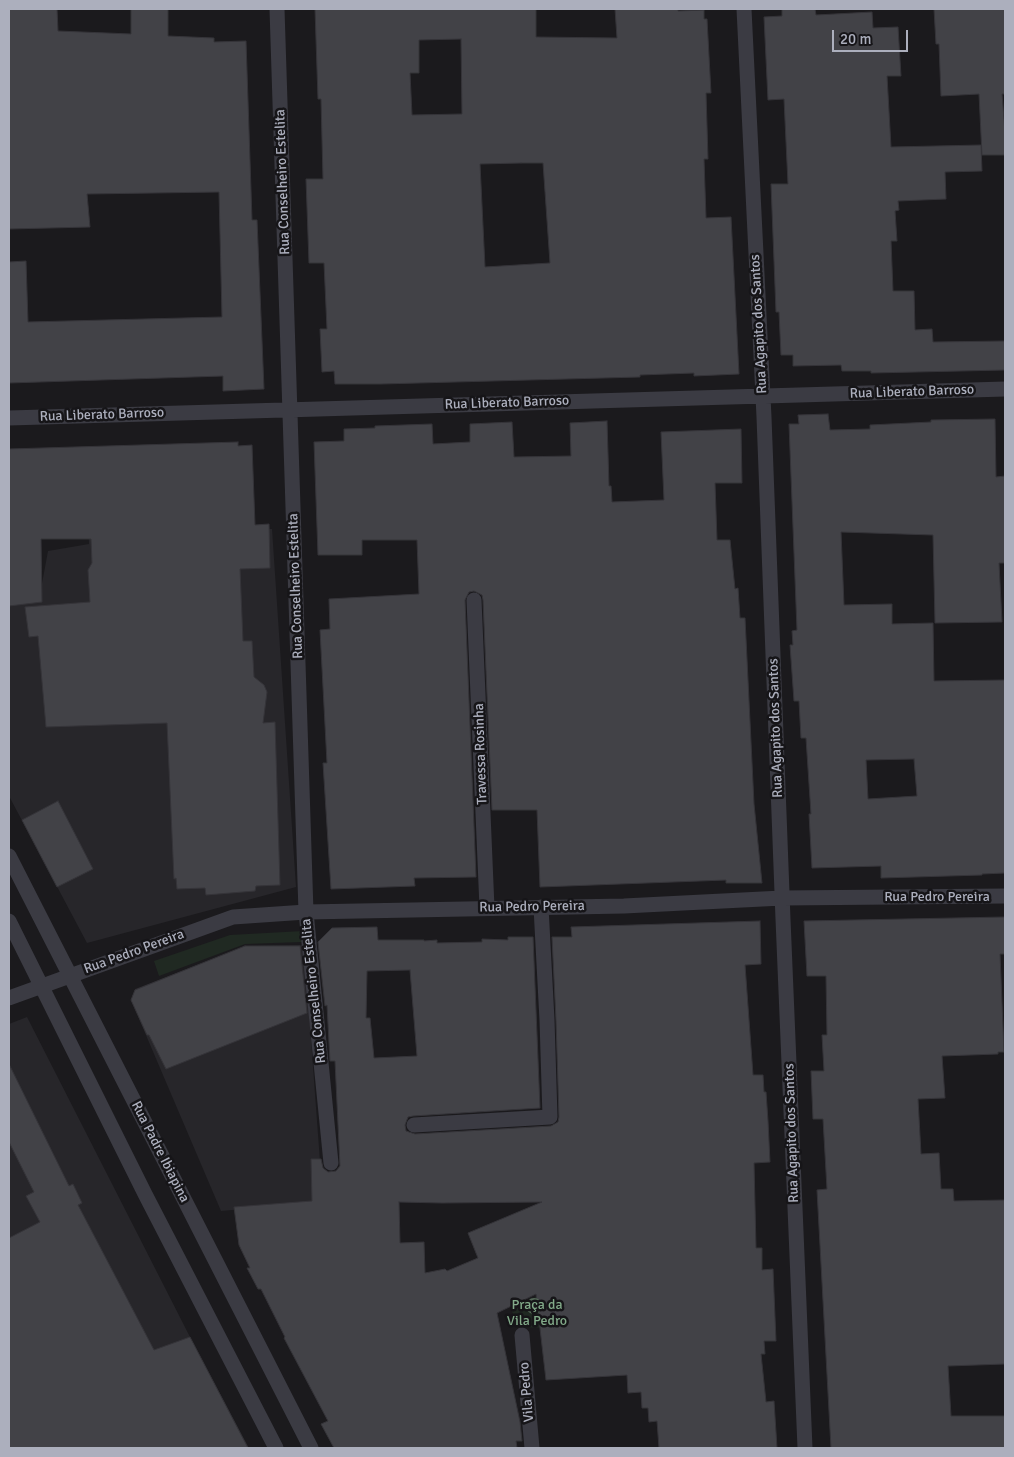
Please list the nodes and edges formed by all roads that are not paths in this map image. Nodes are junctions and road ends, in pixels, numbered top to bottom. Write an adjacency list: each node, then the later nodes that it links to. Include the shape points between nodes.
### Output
1 (277, 9): 5 (street, Rua Conselheiro Estelita)
2 (744, 9): 4 (street, Rua Agapito dos Santos)
3 (1005, 389): 4 (street, Rua Liberato Barroso)
4 (763, 396): 5 (street, Rua Liberato Barroso); 10 (street, Rua Agapito dos Santos)
5 (290, 410): 6 (street, Rua Liberato Barroso); 13 (street, Rua Conselheiro Estelita)
6 (9, 418)
7 (474, 600): 12 (street, Travessa Rosinha)
8 (9, 856): 15 (street, Rua Padre Ibiapina)
9 (1005, 896): 10 (street, Rua Pedro Pereira)
10 (782, 898): 11 (street, Rua Pedro Pereira); 24 (street, Rua Agapito dos Santos)
11 (540, 907): 12 (street, Rua Pedro Pereira); 18 (street, via 550,1117)
12 (487, 908): 13 (street, Rua Pedro Pereira)
13 (306, 912): 15 (street, Rua Pedro Pereira, via 233,917); 19 (street, Rua Conselheiro Estelita)
14 (9, 921): 16 (street)
15 (70, 976): 16 (street, Rua Pedro Pereira); 22 (street, Rua Padre Ibiapina)
16 (41, 986): 17 (street, Rua Pedro Pereira); 21 (street)
17 (9, 998)
18 (414, 1125)
19 (331, 1163)
20 (522, 1335): 23 (street, Vila Pedro)
21 (276, 1448)
22 (312, 1448)
23 (532, 1448)
24 (805, 1448)

